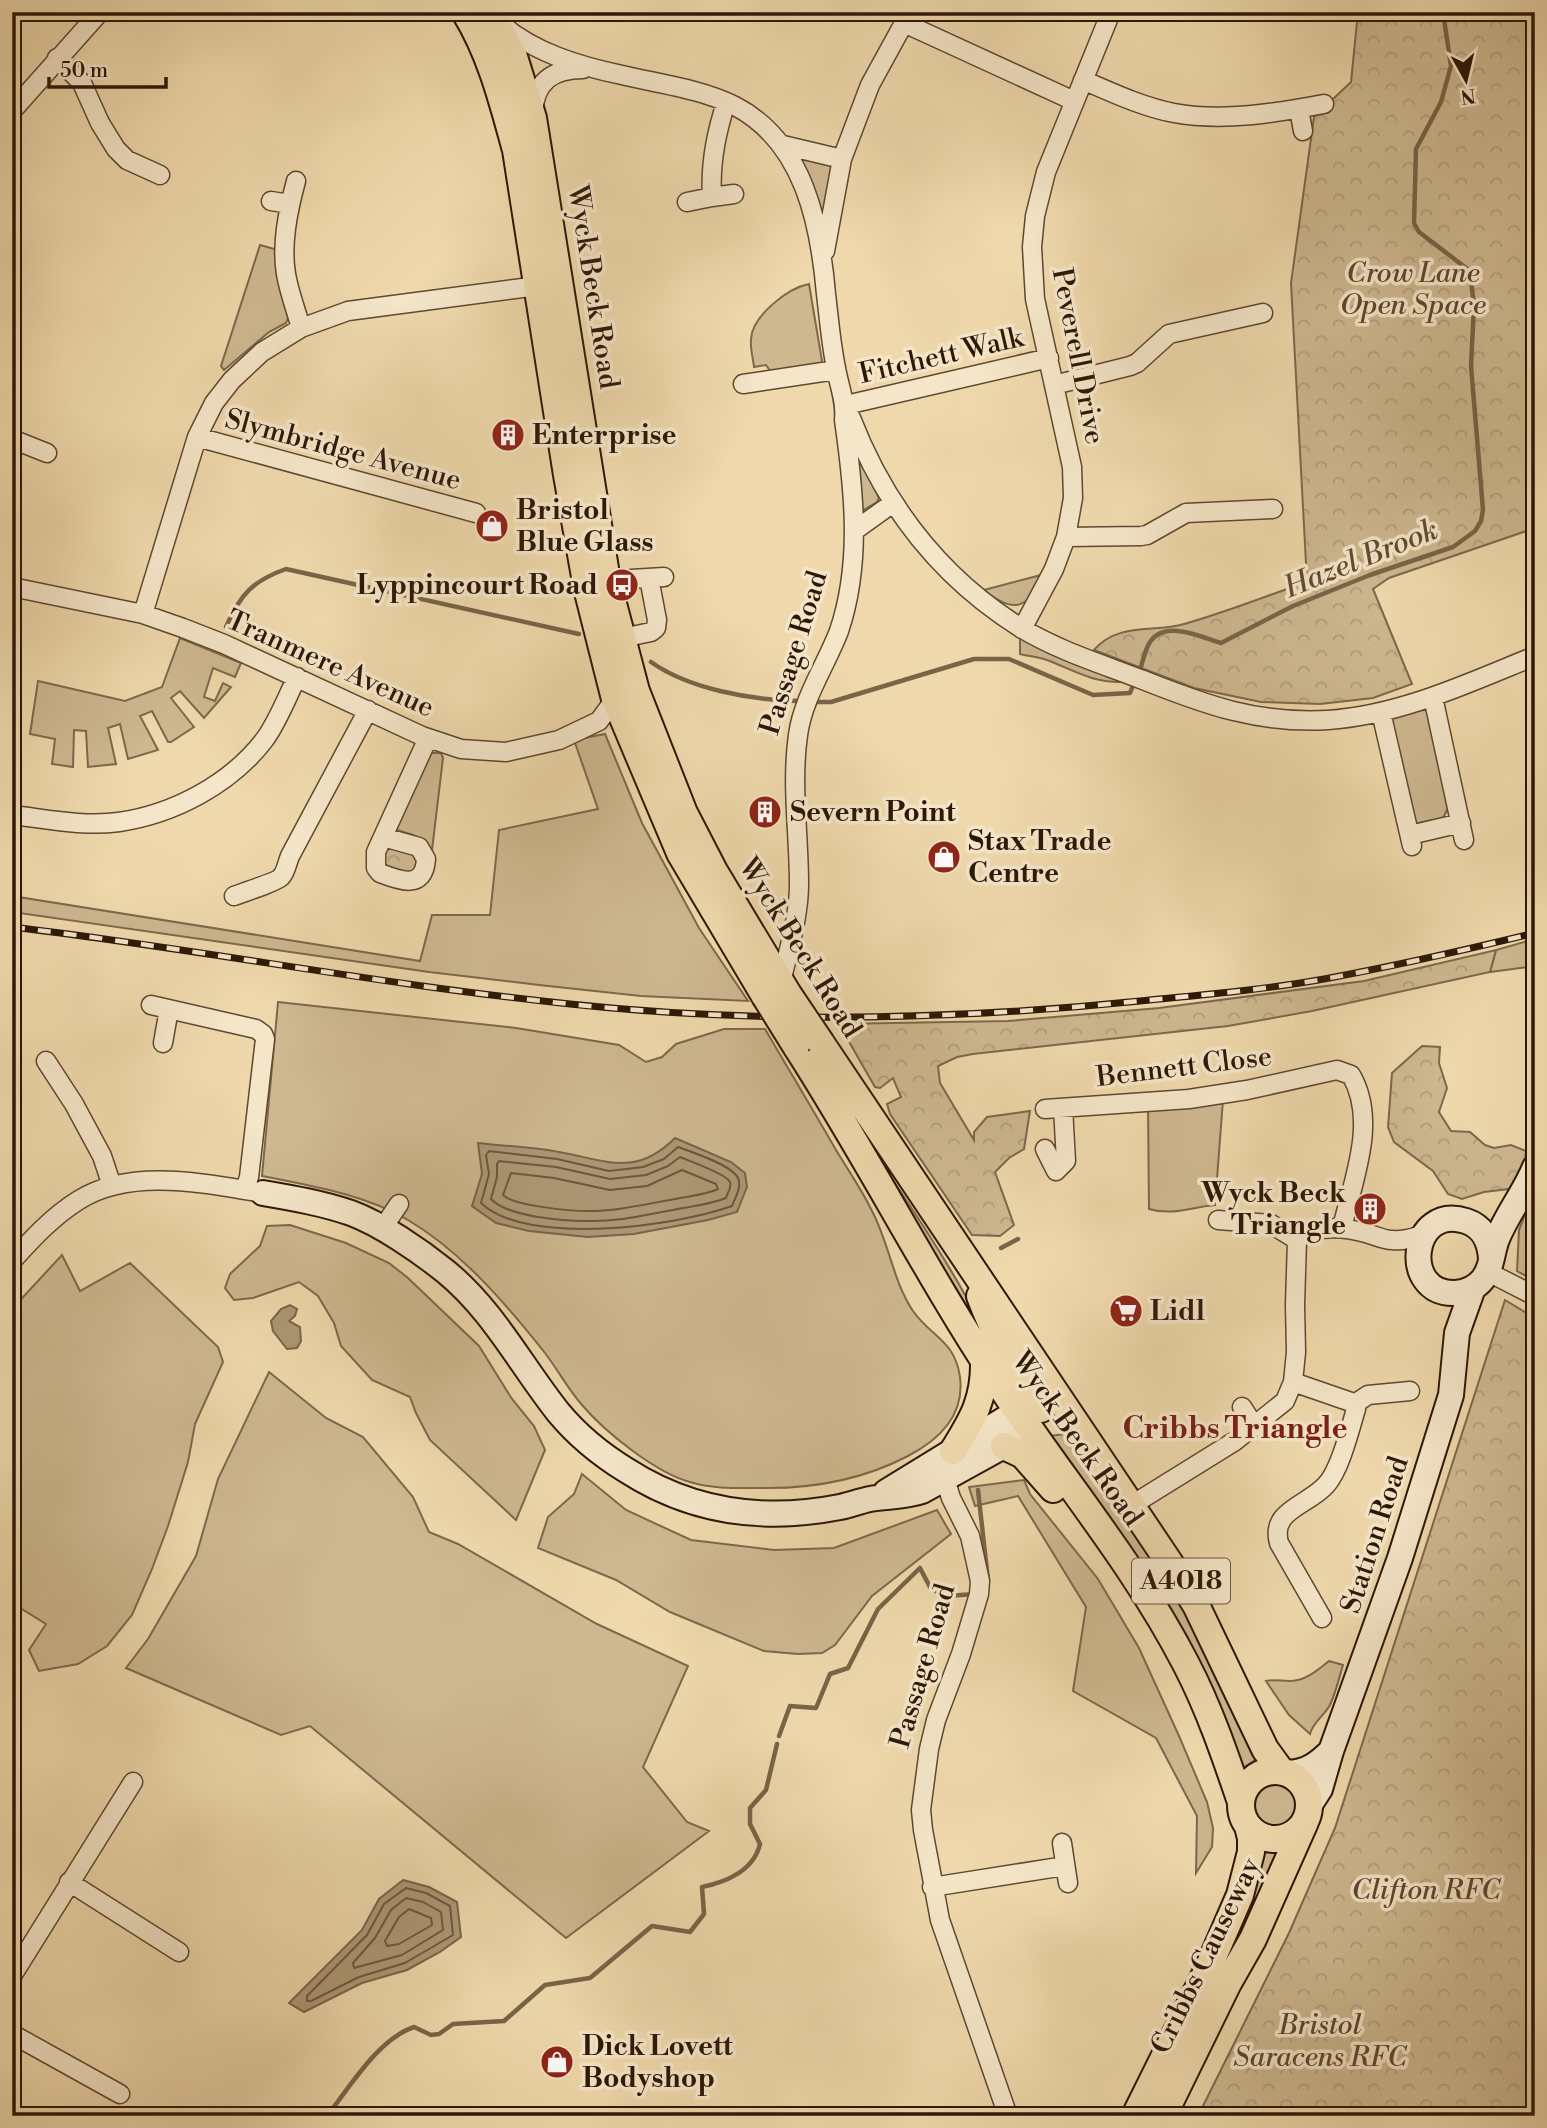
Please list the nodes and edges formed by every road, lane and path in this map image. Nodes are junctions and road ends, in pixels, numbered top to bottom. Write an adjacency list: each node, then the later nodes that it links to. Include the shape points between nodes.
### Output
1 (100, 12): 5 (street)
2 (1111, 12): 7 (street, Peverell Drive)
3 (482, 13): 6 (street, Passage Road, via 527,43); 13 (main road, Wyck Beck Road / A4018, via 514,57); 25 (main road, Wyck Beck Road / A4018, via 478,32 516,150)
4 (907, 18): 8 (street); 16 (street, Passage Road, via 870,85)
5 (57, 58): 12 (street); 17 (street, via 82,83 116,149 127,160)
6 (590, 69): 9 (street, Passage Road, via 682,88); 13 (street, Passage Road, via 558,71 549,77 535,97)
7 (1083, 80): 8 (street, Peverell Drive); 11 (street, via 1175,113 1239,116)
8 (1074, 101): 28 (street, Peverell Drive, via 1041,187 1032,247 1035,299)
9 (726, 103): 15 (street, Passage Road, via 751,116); 20 (street, via 713,160)
10 (1324, 104): 11 (street)
11 (1299, 109): 14 (street)
12 (12, 111)
13 (533, 118): 45 (main road, Wyck Beck Road / A4018, via 607,581)
14 (1303, 131)
15 (783, 145): 16 (street); 24 (street, Passage Road, via 801,177)
16 (842, 159): 24 (street, Passage Road)
17 (160, 174)
18 (296, 181): 23 (street)
19 (734, 194): 20 (street)
20 (712, 197): 22 (street)
21 (271, 201): 23 (street)
22 (687, 202)
23 (290, 204): 27 (street, via 286,277)
24 (823, 259): 29 (street, Passage Road)
25 (538, 286): 27 (street, via 348,311); 49 (main road, Wyck Beck Road / A4018, via 587,588)
26 (1263, 313): 31 (street, via 1170,334 1137,363)
27 (301, 328): 33 (street, via 262,352 232,380)
28 (1049, 358): 31 (street, Peverell Drive); 32 (street, Fitchett Walk)
29 (836, 370): 30 (street, via 763,375); 32 (street, Passage Road)
30 (743, 384)
31 (1054, 385): 40 (street, Peverell Drive, via 1072,467 1072,508)
32 (846, 405): 36 (street, via 870,465); 39 (street, Passage Road)
33 (197, 437): 38 (street, Slymbridge Avenue); 43 (street)
34 (12, 439): 35 (street)
35 (47, 453)
36 (893, 503): 39 (street); 44 (street, via 925,546 969,591)
37 (1273, 509): 40 (street, via 1186,513 1147,535)
38 (476, 513)
39 (854, 531): 56 (street, Passage Road, via 853,571 839,630 798,733 799,887)
40 (1066, 537): 44 (street, Peverell Drive)
41 (648, 578): 45 (street, via 656,628)
42 (12, 587): 43 (street, Tranmere Avenue)
43 (143, 614): 47 (street, Tranmere Avenue)
44 (1022, 629): 51 (street, via 1080,657 1211,707 1278,719 1330,720)
45 (622, 638): 56 (main road, Wyck Beck Road / A4018, via 640,703 684,813)
46 (1535, 656): 48 (street)
47 (297, 677): 50 (street, Tranmere Avenue); 53 (street, via 266,738 225,777 180,805 118,822)
48 (1433, 697): 51 (street); 51 (street, via 1462,832 1411,841)
49 (615, 699): 52 (street, Tranmere Avenue, via 599,721 587,727 559,740 506,752 461,749); 56 (main road, Wyck Beck Road / A4018, via 680,853)
50 (368, 710): 52 (street, Tranmere Avenue); 55 (street, via 284,874)
51 (1381, 712)
52 (428, 738): 54 (street)
53 (12, 815)
54 (383, 837)
55 (234, 896)
56 (778, 991): 60 (main road, Wyck Beck Road / A4018, bridge)
57 (151, 1005): 58 (street)
58 (169, 1009): 59 (street); 65 (street, via 263,1034)
59 (163, 1043)
60 (808, 1044): 81 (main road, Wyck Beck Road / A4018, via 843,1121); 86 (main road, Wyck Beck Road / A4018, via 968,1261)
61 (46, 1061): 64 (street, via 103,1156)
62 (1045, 1149): 70 (street, Bennett Close, via 1056,1171 1066,1161 1054,1108 1189,1099 1337,1070 1351,1075 1364,1106 1362,1140)
63 (1535, 1167): 67 (street, Station Road)
64 (112, 1186): 65 (street, via 190,1181); 75 (street, via 65,1209)
65 (254, 1192): 71 (street, via 353,1213)
66 (399, 1204): 71 (street)
67 (1514, 1207): 69 (street); 77 (street, Station Road)
68 (1219, 1220): 73 (street, via 1271,1224)
69 (1472, 1223): 72 (street, via 1441,1221); 77 (street, via 1490,1245)
70 (1342, 1228): 73 (street, via 1311,1231); 74 (street)
71 (382, 1229): 91 (street, via 445,1271 474,1298 579,1436 639,1479 667,1494 734,1512 800,1512)
72 (1424, 1234): 74 (street); 76 (street)
73 (1297, 1240): 82 (street)
74 (1389, 1240): 76 (street)
75 (12, 1261)
76 (1418, 1263): 78 (street, Station Road, via 1429,1283)
77 (1484, 1273): 78 (street, via 1450,1293); 79 (street); 80 (street, Station Road)
78 (1441, 1290): 80 (street, Station Road)
79 (1535, 1296)
80 (1457, 1334): 95 (street, Station Road, via 1451,1395 1400,1558)
81 (984, 1360): 86 (main road, Wyck Beck Road / A4018); 89 (main road, via 982,1396)
82 (1293, 1382): 84 (street); 87 (street, via 1285,1401)
83 (1410, 1391): 84 (street, via 1368,1395)
84 (1353, 1405): 94 (street, via 1353,1422 1327,1485 1279,1520 1275,1530)
85 (1242, 1407): 87 (street)
86 (1039, 1414): 88 (street); 89 (street, via 1005,1419); 92 (main road, Wyck Beck Road / A4018); 93 (main road, Wyck Beck Road / A4018)
87 (1255, 1427): 92 (street)
88 (1004, 1446): 90 (street); 93 (main road, via 1023,1455)
89 (953, 1451): 91 (street)
90 (945, 1479): 91 (street, via 907,1496); 102 (street, Passage Road, via 970,1536 979,1587 929,1749 921,1810)
91 (873, 1499)
92 (1132, 1505): 96 (main road, Wyck Beck Road / A4018, via 1196,1605 1265,1749)
93 (1121, 1557): 98 (main road, Wyck Beck Road / A4018, via 1187,1664)
94 (1322, 1618)
95 (1331, 1751): 96 (street, via 1310,1768); 99 (street, Station Road)
96 (1284, 1772): 98 (main road, via 1259,1775 1243,1791); 99 (main road, via 1303,1785 1308,1795)
97 (133, 1782): 101 (street)
98 (1244, 1814): 99 (main road, via 1256,1834 1278,1839 1298,1831); 108 (main road, Cribbs Causeway / A4018, via 1251,1852 1240,1895)
99 (1307, 1814): 109 (main road, Cribbs Causeway, via 1253,1939)
100 (1062, 1843): 102 (street, via 1066,1874)
101 (69, 1882): 103 (street); 104 (street)
102 (932, 1887): 107 (street, Passage Road)
103 (179, 1952)
104 (12, 1976)
105 (12, 2034): 106 (street)
106 (120, 2094)
107 (1008, 2116)
108 (1135, 2116)
109 (1163, 2116)

